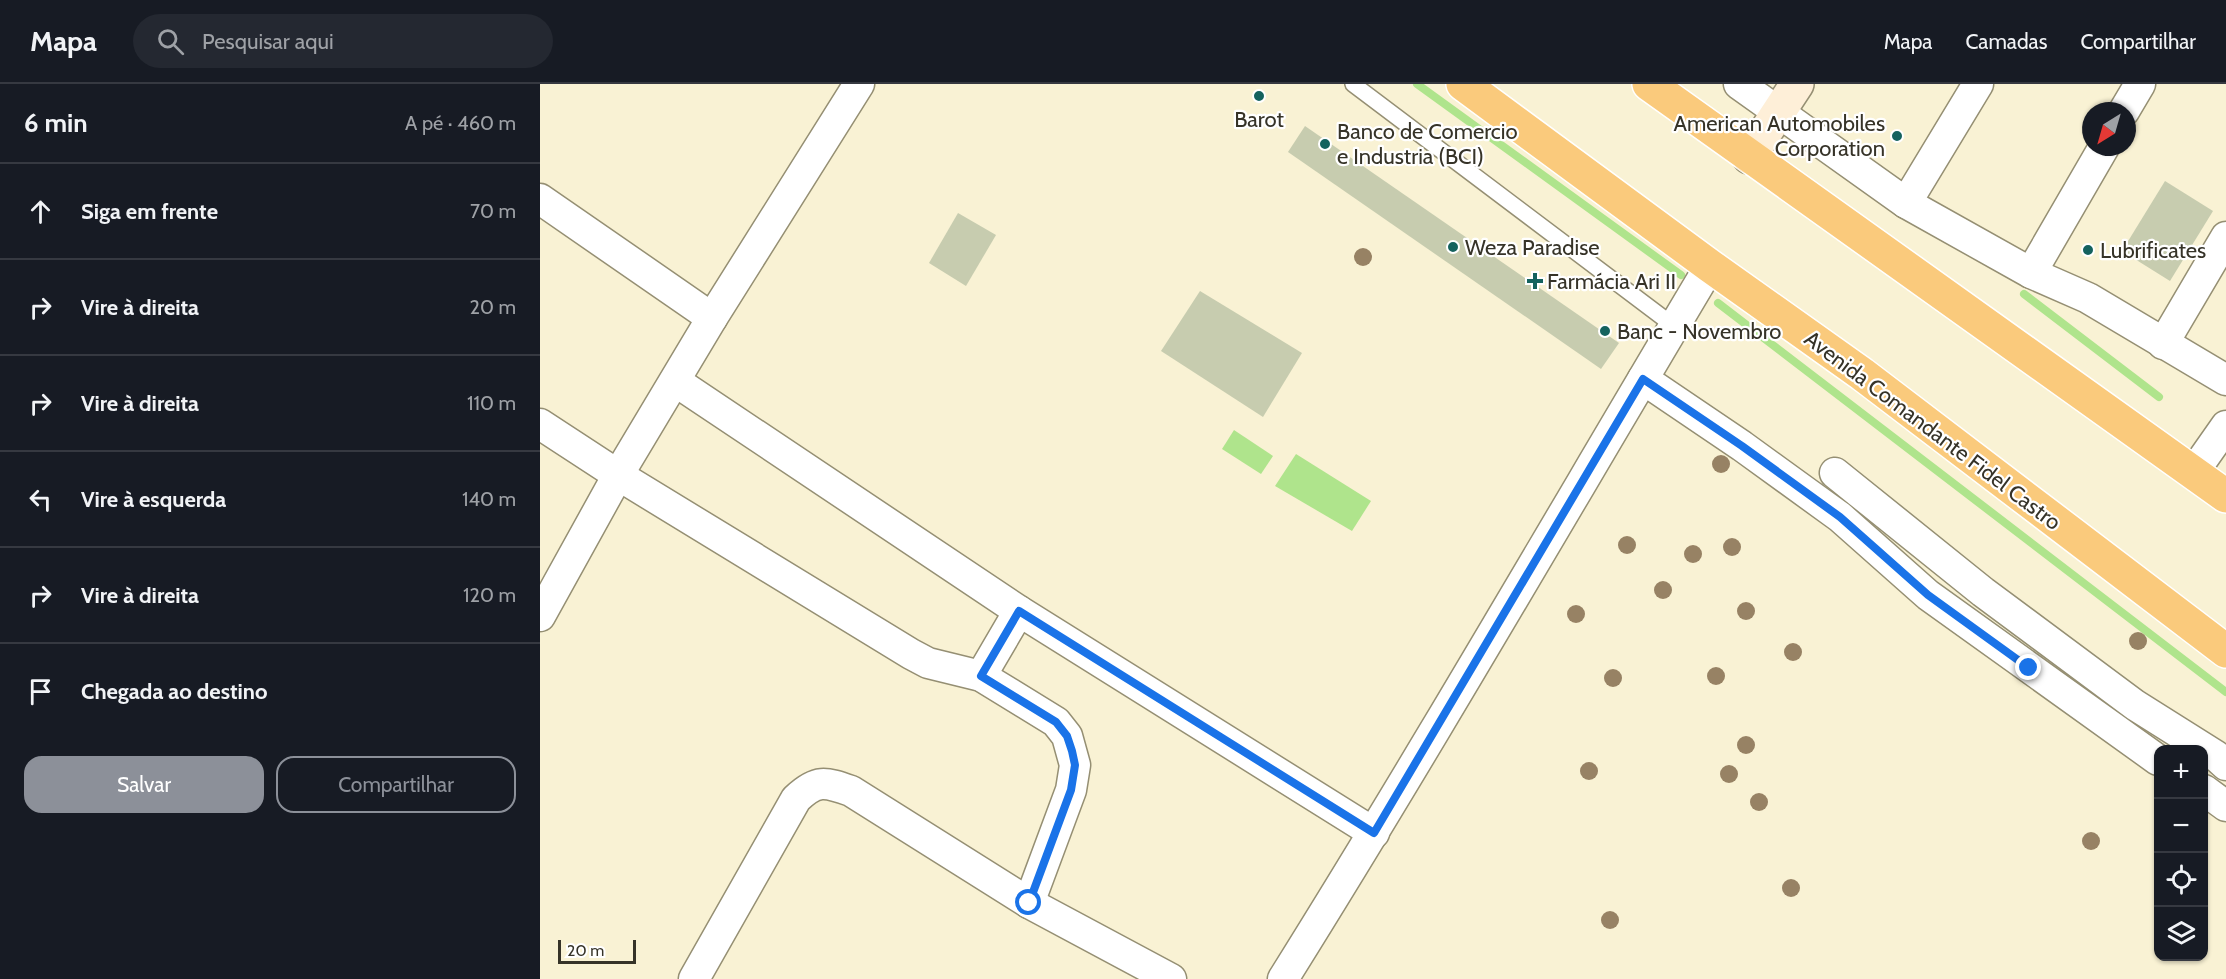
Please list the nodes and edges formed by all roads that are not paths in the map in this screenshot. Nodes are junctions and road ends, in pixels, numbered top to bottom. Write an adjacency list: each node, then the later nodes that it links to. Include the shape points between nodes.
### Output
1 (859, 84): 18 (street)
2 (1353, 84): 19 (lane)
3 (1463, 84): 16 (highway, Avenida Comandante Fidel Castro)
4 (1649, 84): 12 (highway)
5 (1739, 84): 10 (street)
6 (1797, 84): 10 (street)
7 (1978, 84): 14 (street)
8 (2140, 84): 9 (street)
9 (2129, 102)
10 (1778, 114): 12 (street); 14 (street)
11 (2099, 156): 17 (street)
12 (1749, 157): 27 (highway)
13 (540, 199): 18 (street)
14 (1906, 203): 17 (street)
15 (2226, 237): 20 (street)
16 (1710, 266): 19 (street); 32 (highway, Avenida Comandante Fidel Castro, via 1871,382)
17 (2031, 273): 20 (street, via 2088,298)
18 (712, 318): 23 (street)
19 (1674, 326): 21 (street)
20 (2163, 344): 22 (street)
21 (1643, 379): 34 (street, via 1840,517 1928,595); 38 (street)
22 (2226, 380)
23 (675, 381): 28 (street); 31 (street)
24 (540, 424): 28 (street)
25 (2226, 426): 27 (street)
26 (1835, 473): 35 (street, via 2002,606 2135,705)
27 (2193, 473): 29 (highway)
28 (618, 475): 30 (street); 33 (street, via 911,654 928,663)
29 (2226, 496)
30 (542, 609)
31 (1019, 611): 33 (street); 38 (street)
32 (2226, 651)
33 (981, 676): 39 (street, via 1056,722 1067,736 1075,765 1071,790)
34 (2154, 757)
35 (2226, 765)
36 (2208, 793): 37 (street)
37 (2226, 806)
38 (1374, 833): 42 (street)
39 (1029, 903): 40 (street, via 851,791 821,783 809,786 796,799); 41 (street)
40 (694, 979)
41 (1172, 979)
42 (1283, 979)

